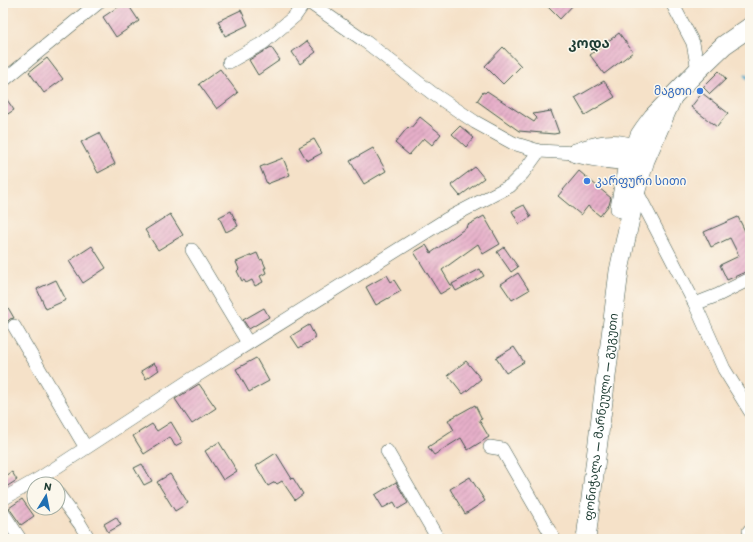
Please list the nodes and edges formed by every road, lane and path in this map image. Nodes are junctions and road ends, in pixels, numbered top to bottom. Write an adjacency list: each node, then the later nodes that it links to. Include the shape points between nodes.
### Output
1 (98, 3): 8 (street)
2 (304, 3): 6 (street, via 295,16 263,43)
3 (310, 3): 12 (street, via 475,122 513,143)
4 (672, 3): 7 (street, via 693,44)
5 (750, 27): 7 (highway, ფონიჭალა — მარნეული — გუგუთი, via 724,45)
6 (229, 62)
7 (698, 70): 9 (highway, ფონიჭალა — მარნეული — გუგუთი)
8 (3, 81)
9 (672, 98): 10 (highway, ფონიჭალა — მარნეული — გუგუთი, via 652,117); 14 (highway, ფონიჭალა — მარნეული — გუგუთი)
10 (644, 129): 11 (highway); 14 (highway, ფონიჭალა — მარნეული — გუგუთი)
11 (617, 144): 13 (highway, via 595,146); 14 (highway)
12 (540, 151): 13 (street); 21 (street, via 510,186 447,219)
13 (576, 153): 14 (highway, via 603,159 624,160)
14 (637, 157): 15 (highway, ფონიჭალა — მარნეული — გუგუთი); 18 (highway, ფონიჭალა — მარნეული — გუგუთი, via 627,169 618,217 614,270)
15 (636, 190): 18 (highway, ფონიჭალა — მარნეული — გუგუთი); 19 (street)
16 (192, 250): 21 (street)
17 (750, 279): 19 (street)
18 (616, 295): 35 (highway, ფონიჭალა — მარნეული — გუგუთი)
19 (695, 304): 22 (street, via 724,369)
20 (14, 326): 24 (street)
21 (248, 343): 24 (street)
22 (750, 411)
23 (490, 447): 34 (street, via 502,449)
24 (86, 448): 26 (street)
25 (387, 450): 33 (street)
26 (52, 476)
27 (26, 489): 28 (street)
28 (3, 499)
29 (66, 505): 32 (street)
30 (3, 513): 31 (street)
31 (20, 539)
32 (89, 539)
33 (438, 539)
34 (554, 539)
35 (586, 539)

